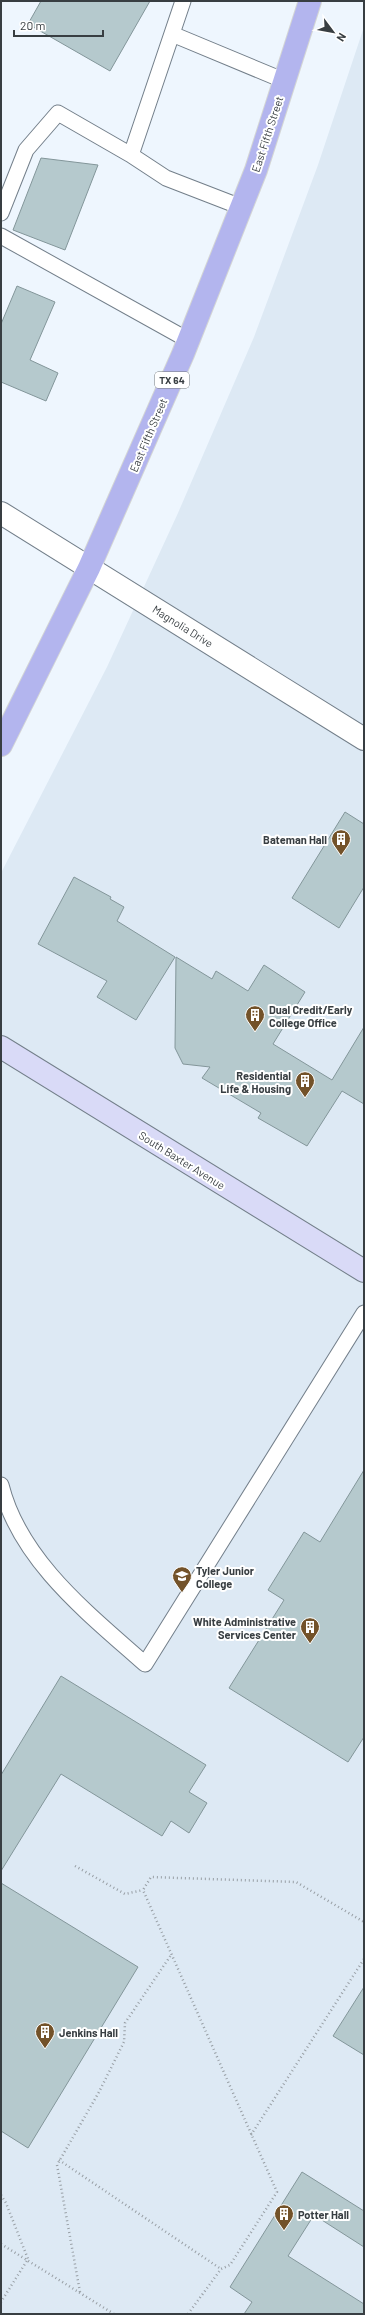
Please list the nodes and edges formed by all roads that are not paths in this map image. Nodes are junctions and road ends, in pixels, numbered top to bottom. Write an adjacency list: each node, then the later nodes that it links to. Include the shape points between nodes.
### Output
1 (183, 1): 3 (lane)
2 (310, 1): 4 (main road, East Fifth Street / TX 64)
3 (172, 34): 4 (lane); 5 (lane)
4 (285, 81): 6 (main road, East Fifth Street / TX 64)
5 (131, 155): 6 (lane, via 166,178); 7 (lane, via 58,113 26,150)
6 (241, 207): 9 (main road, East Fifth Street / TX 64)
7 (1, 213)
8 (1, 236): 9 (lane)
9 (188, 340): 11 (main road, East Fifth Street / TX 64)
10 (1, 514): 11 (street, Magnolia Drive)
11 (89, 568): 12 (street, Magnolia Drive); 13 (main road, East Fifth Street / TX 64)
12 (364, 739)
13 (1, 746)
14 (1, 1047): 15 (street, South Baxter Avenue)
15 (364, 1272)
16 (364, 1314): 17 (lane, via 145,1664 76,1602 44,1566 12,1520)
17 (1, 1485)

